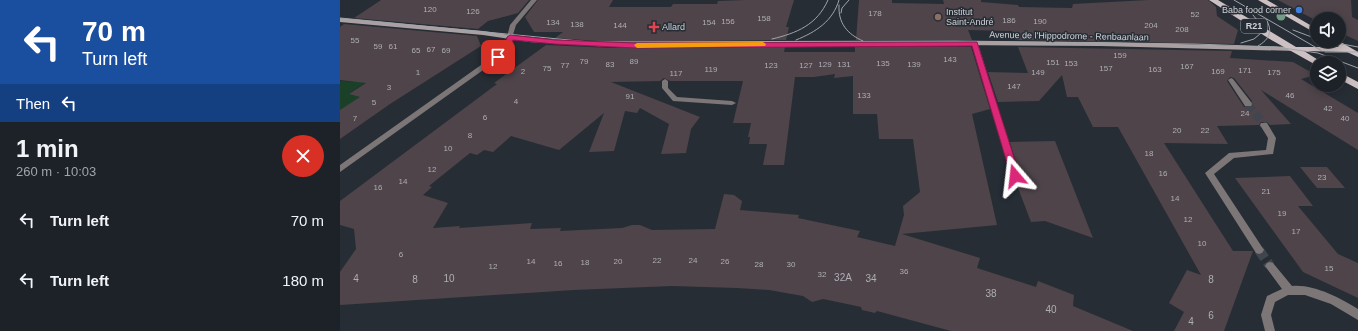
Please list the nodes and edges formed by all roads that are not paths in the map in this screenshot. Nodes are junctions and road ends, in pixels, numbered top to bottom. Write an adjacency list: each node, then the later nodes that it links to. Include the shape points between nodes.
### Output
1 (534, 0): 6 (street, via 513,25)
2 (1213, 0): 9 (main road, R21)
3 (1262, 0): 5 (main road, R21)
4 (340, 20): 6 (main road, Avenue de l'Hippodrome - Renbaanlaan)
5 (1310, 28)
6 (510, 37): 7 (main road, Avenue de l'Hippodrome - Renbaanlaan, via 619,45); 21 (street, via 508,49 498,57)
7 (975, 44): 9 (main road, Avenue de l'Hippodrome - Renbaanlaan, via 1101,44); 22 (street)
8 (1345, 48): 10 (main road)
9 (1296, 50): 10 (main road); 13 (main road, R21)
10 (1348, 50): 11 (street); 12 (main road)
11 (1358, 50)
12 (1358, 55)
13 (1310, 58)
14 (1346, 79): 17 (main road)
15 (1231, 80): 19 (street)
16 (665, 81): 18 (street, via 665,88 675,99)
17 (1358, 86)
18 (732, 104)
19 (1248, 104)
20 (1264, 125): 23 (street, via 1272,138 1270,152 1232,155 1209,174)
21 (340, 169)
22 (1015, 176)
23 (1259, 250)
24 (1270, 266): 25 (street)
25 (1289, 290): 26 (street, via 1315,293 1344,305); 27 (street, via 1271,299 1266,315)
26 (1358, 315)
27 (1270, 331)

